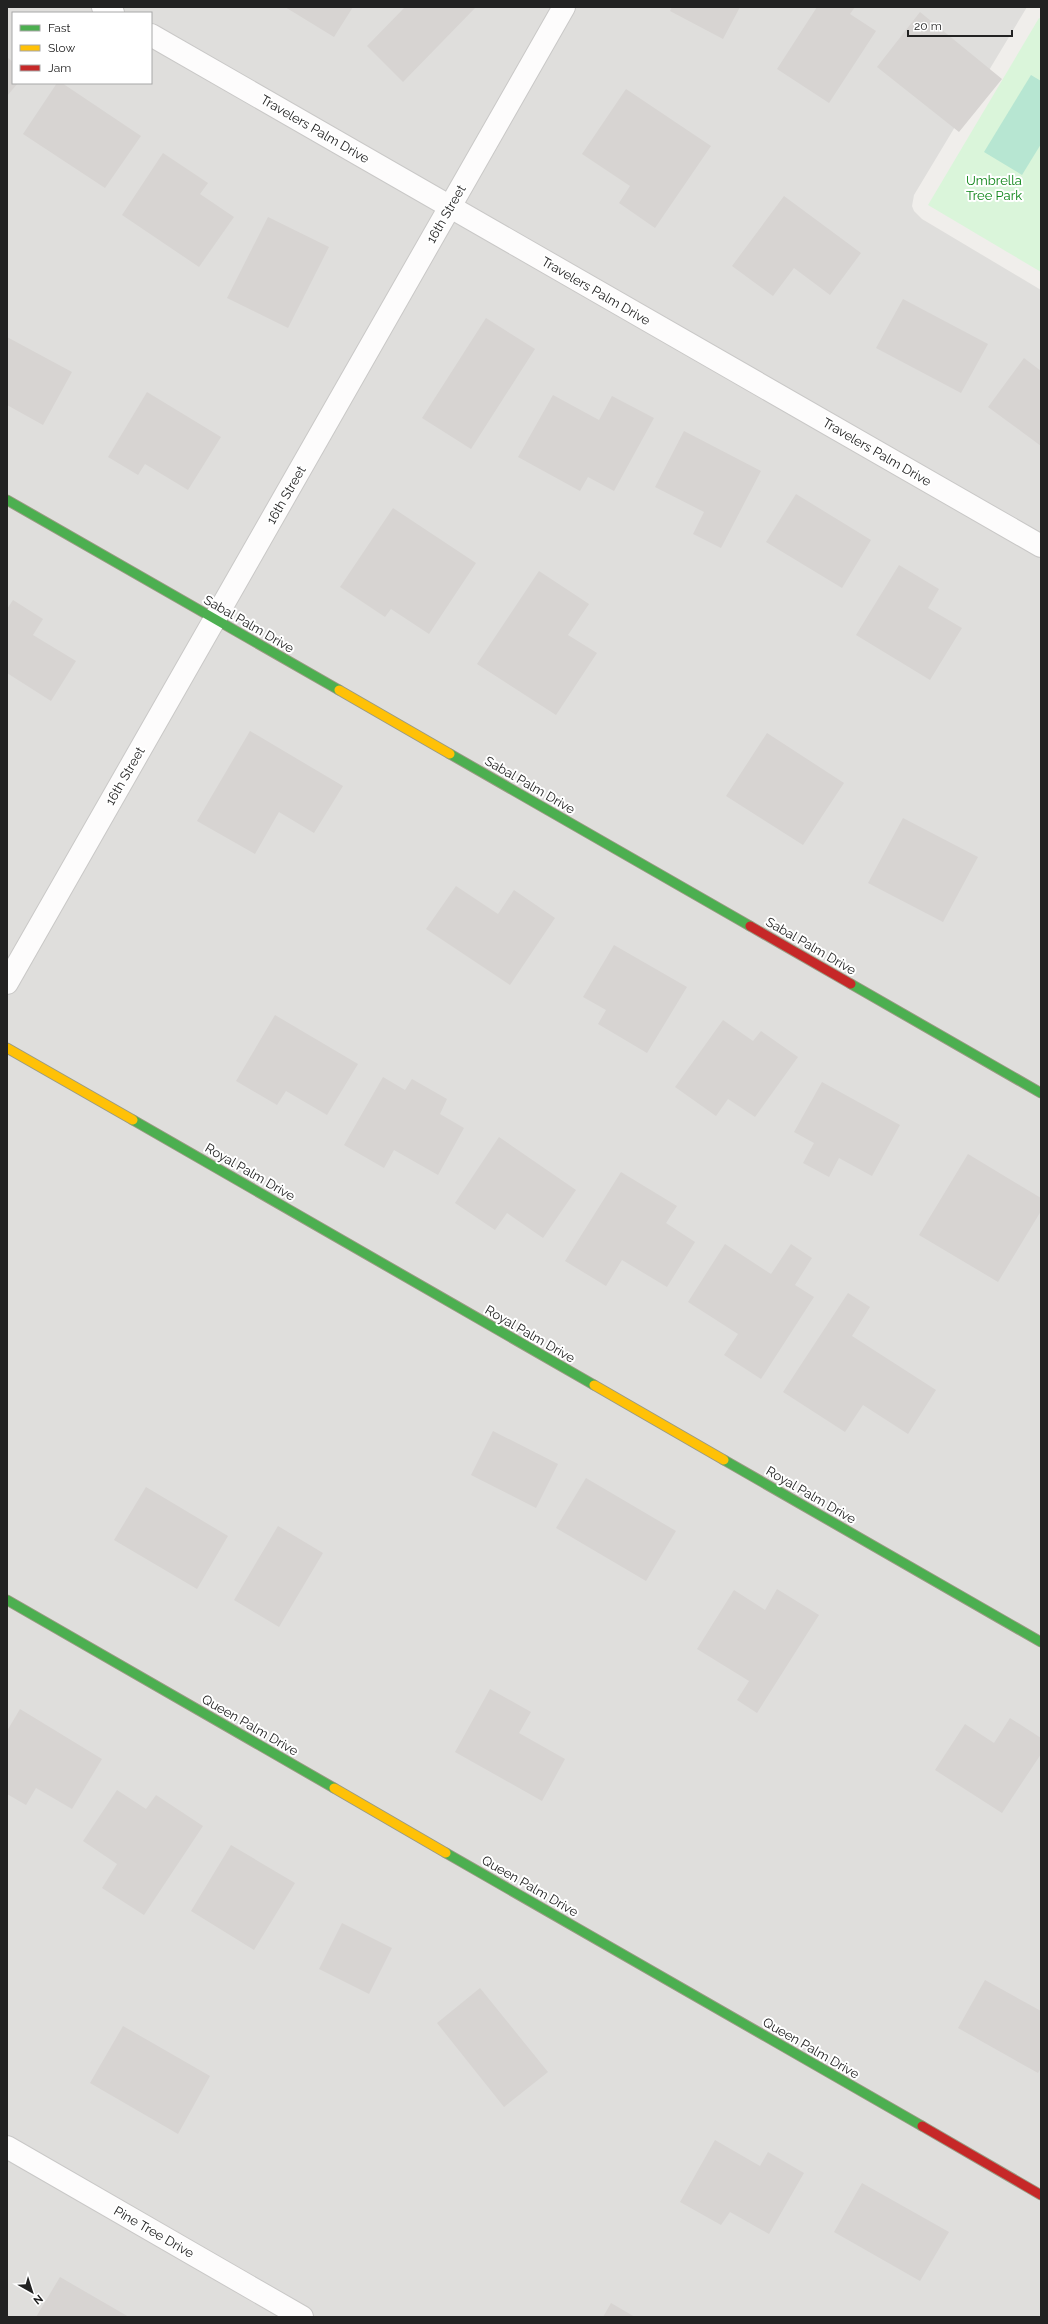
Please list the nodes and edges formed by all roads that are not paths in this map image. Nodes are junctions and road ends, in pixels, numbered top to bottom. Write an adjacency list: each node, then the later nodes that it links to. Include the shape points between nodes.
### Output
1 (564, 7): 3 (street, 16th Street)
2 (152, 36): 3 (street, Travelers Palm Drive)
3 (450, 207): 5 (street, Travelers Palm Drive); 6 (street, 16th Street)
4 (7, 500): 6 (street, Sabal Palm Drive)
5 (1041, 546)
6 (215, 619): 7 (street, 16th Street); 9 (street, Sabal Palm Drive)
7 (7, 983)
8 (7, 1048): 11 (street, Royal Palm Drive)
9 (1041, 1093)
10 (7, 1600): 13 (street, Queen Palm Drive)
11 (1041, 1642)
12 (7, 2147): 14 (street, Pine Tree Drive)
13 (1041, 2195)
14 (302, 2317)

